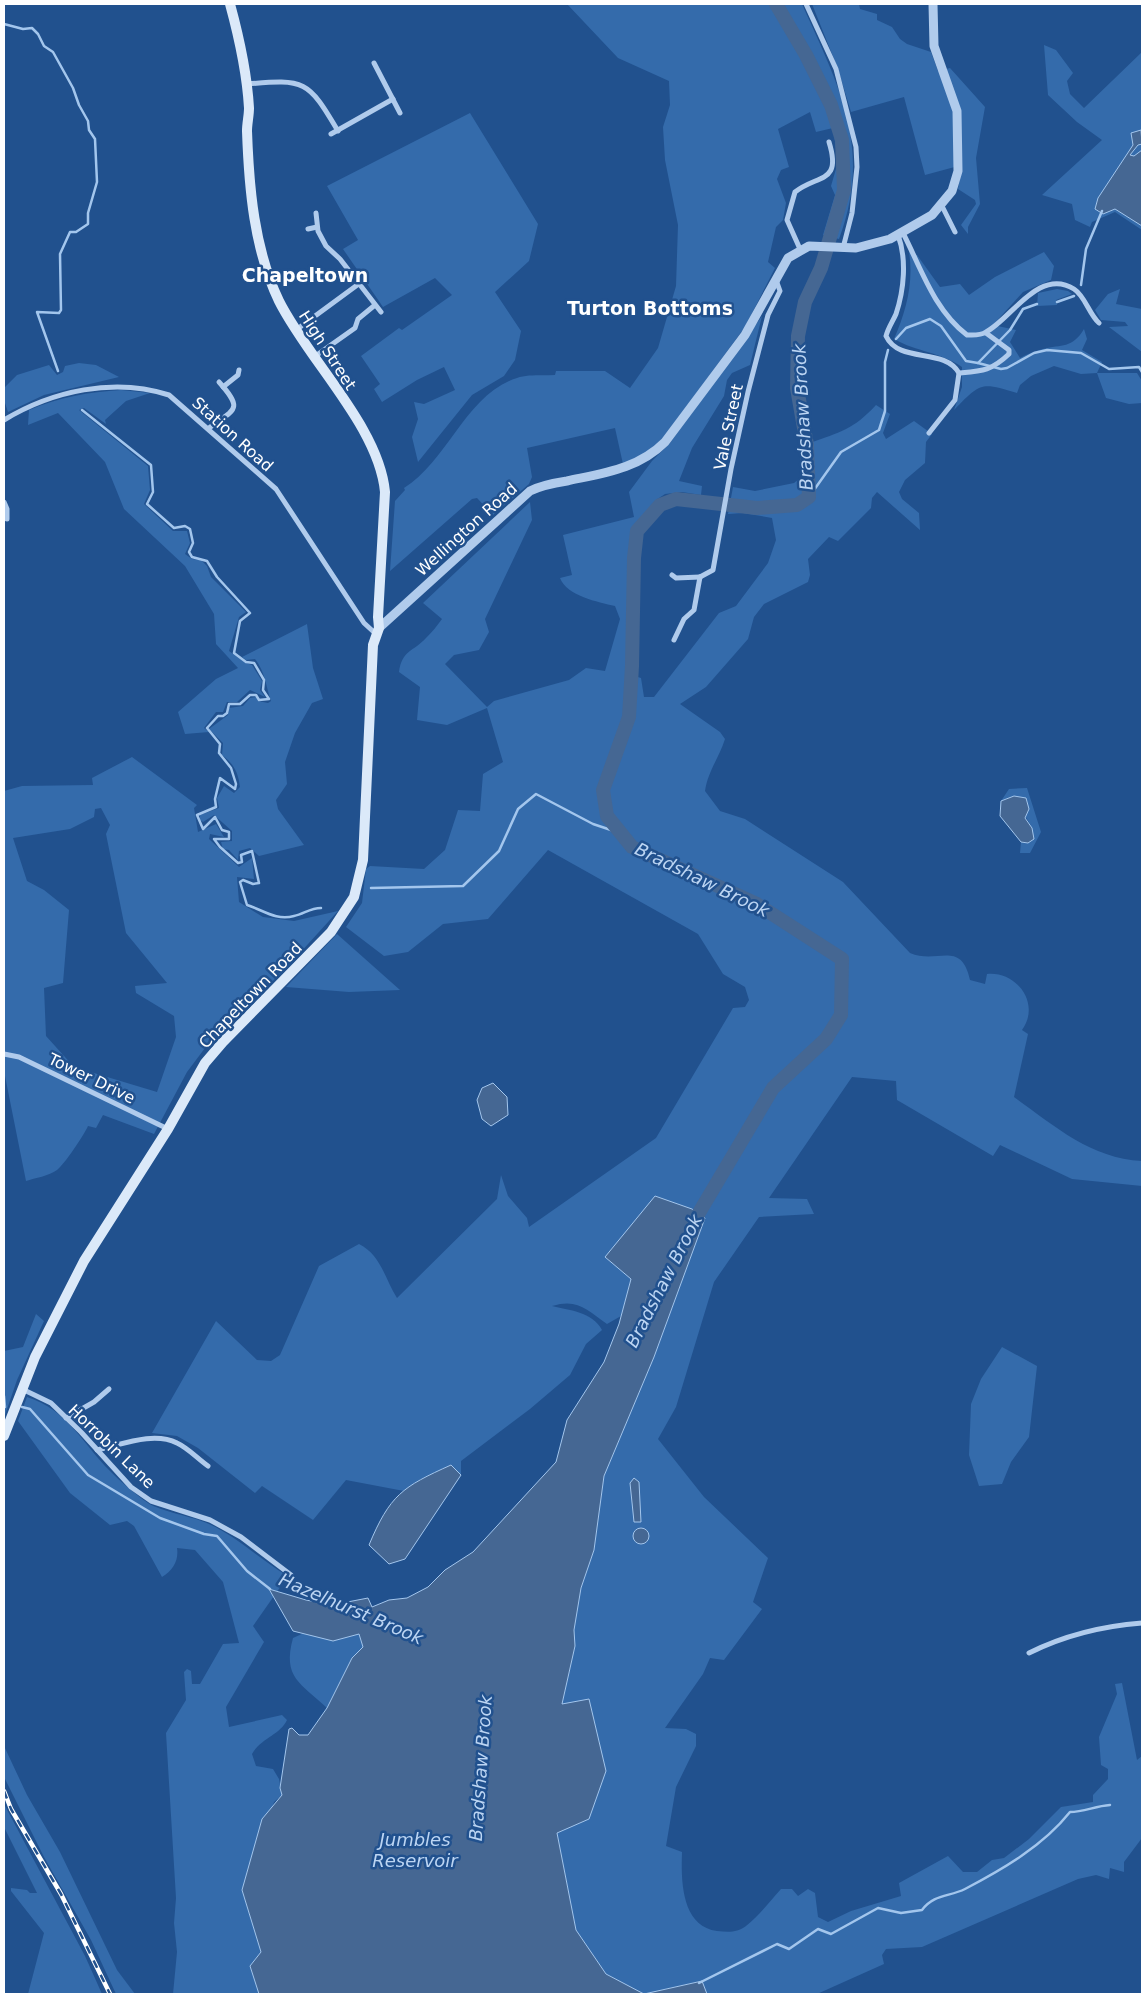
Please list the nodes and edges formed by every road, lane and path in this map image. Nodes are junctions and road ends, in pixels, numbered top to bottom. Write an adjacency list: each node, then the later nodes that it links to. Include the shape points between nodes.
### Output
1 (230, 4): 5 (main road, High Street)
2 (806, 4): 17 (street, via 836,69 856,147 852,213)
3 (933, 4): 11 (street, via 934,46 955,103 957,118 957,176)
4 (374, 63): 6 (street)
5 (246, 84): 8 (street, via 282,81 306,87 318,98); 24 (main road, High Street, via 251,192 256,227 274,288)
6 (393, 99): 7 (street); 8 (street)
7 (400, 113)
8 (338, 131): 9 (street)
9 (331, 134)
10 (829, 142): 18 (street, via 833,157 831,169 824,179 795,192 787,218)
11 (942, 206): 15 (street); 16 (street)
12 (316, 213): 13 (street)
13 (317, 227): 14 (street); 20 (street, via 326,246)
14 (308, 229)
15 (955, 232)
16 (901, 234): 17 (street, via 868,246); 25 (street, via 944,312 967,335); 28 (street, via 902,284 896,314 886,336 893,346 950,363)
17 (839, 247): 18 (street, via 819,245)
18 (800, 249): 19 (street, Wellington Road, via 788,258)
19 (775, 279): 37 (street, Vale Street, via 780,291 766,322 739,428 713,570); 38 (street, Wellington Road, via 745,334 655,452 617,471 530,491)
20 (360, 283): 21 (street); 24 (street)
21 (375, 305): 22 (street); 26 (street, via 358,319 355,328)
22 (381, 312)
23 (1099, 323): 25 (street, via 1074,290 1066,286 1048,286 1025,296)
24 (296, 330): 26 (main road, High Street)
25 (986, 333): 28 (street, via 1009,351 997,366)
26 (313, 357): 38 (main road, High Street, via 368,437 383,476 385,492)
27 (239, 370): 30 (street, via 238,375)
28 (959, 373): 33 (street, via 954,400)
29 (219, 382): 30 (street)
30 (223, 387): 32 (street, via 233,398 234,408)
31 (4, 420): 32 (street, Station Road, via 56,396 116,387 154,390 169,395)
32 (209, 428): 38 (street, Station Road, via 284,498 364,623)
33 (929, 433)
34 (4, 502): 35 (street)
35 (7, 519)
36 (672, 575): 37 (street, via 676,578)
37 (700, 578): 39 (street, via 694,610 684,619)
38 (378, 631): 41 (main road, Chapeltown Road, via 363,860 354,896 331,932 213,1053)
39 (674, 640)
40 (4, 1054): 41 (street, Tower Drive, via 26,1061)
41 (168, 1129): 42 (main road, Chapeltown Road, via 84,1261)
42 (22, 1388): 44 (street, Horrobin Lane, via 50,1403); 45 (main road, Chapeltown Road)
43 (109, 1389): 44 (street)
44 (66, 1418): 46 (street, Horrobin Lane)
45 (4, 1436)
46 (97, 1450): 47 (street, via 147,1438 165,1439 178,1443); 48 (street, Horrobin Lane, via 131,1487 151,1501 210,1520 241,1537)
47 (208, 1466)
48 (291, 1575)
49 (1142, 1623): 50 (street, via 1074,1635)
50 (1029, 1653)

